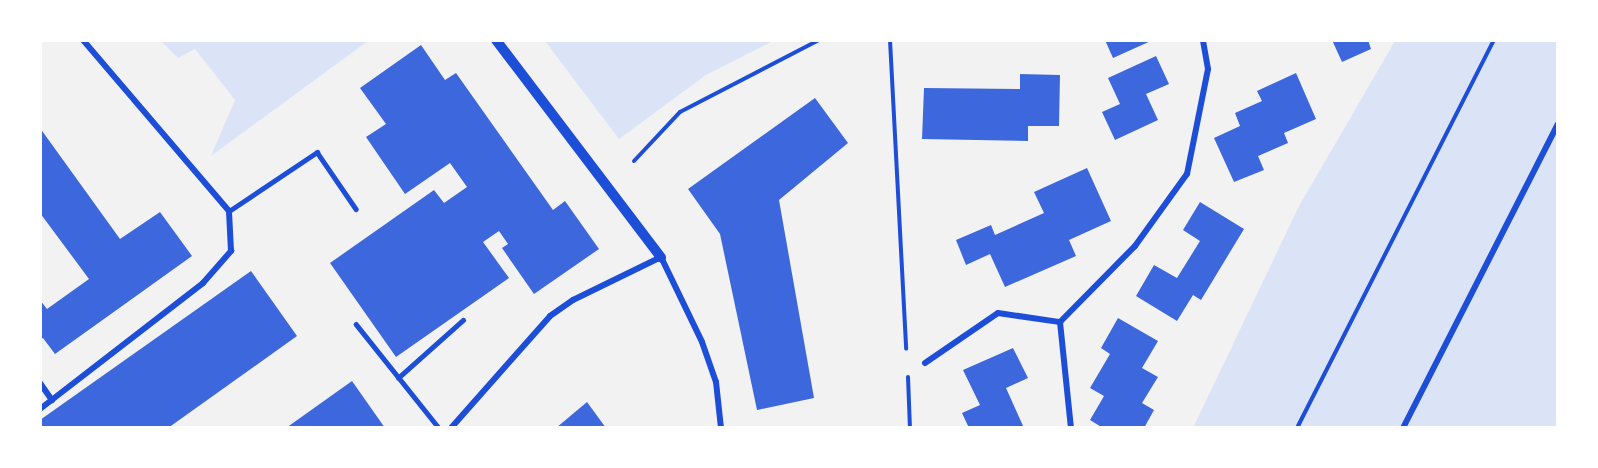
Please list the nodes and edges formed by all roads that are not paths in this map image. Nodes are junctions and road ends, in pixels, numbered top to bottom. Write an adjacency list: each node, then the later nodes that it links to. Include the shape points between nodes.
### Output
1 (83, 40): 6 (street)
2 (496, 40): 7 (street)
3 (1203, 40): 9 (street, via 1208,69 1187,174 1135,246)
4 (1557, 124): 20 (street)
5 (356, 209): 6 (lane, via 317,152)
6 (229, 211): 14 (street, via 231,251 203,283)
7 (661, 257): 17 (street, via 573,300 550,316); 18 (street, via 716,382)
8 (463, 320): 12 (lane)
9 (1060, 322): 11 (street, via 998,313); 19 (street)
10 (356, 324): 12 (lane)
11 (926, 363)
12 (398, 378): 16 (lane)
13 (40, 383): 14 (street)
14 (52, 400): 15 (street)
15 (40, 409)
16 (439, 428)
17 (450, 428)
18 (721, 428)
19 (1071, 428)
20 (1403, 428)

